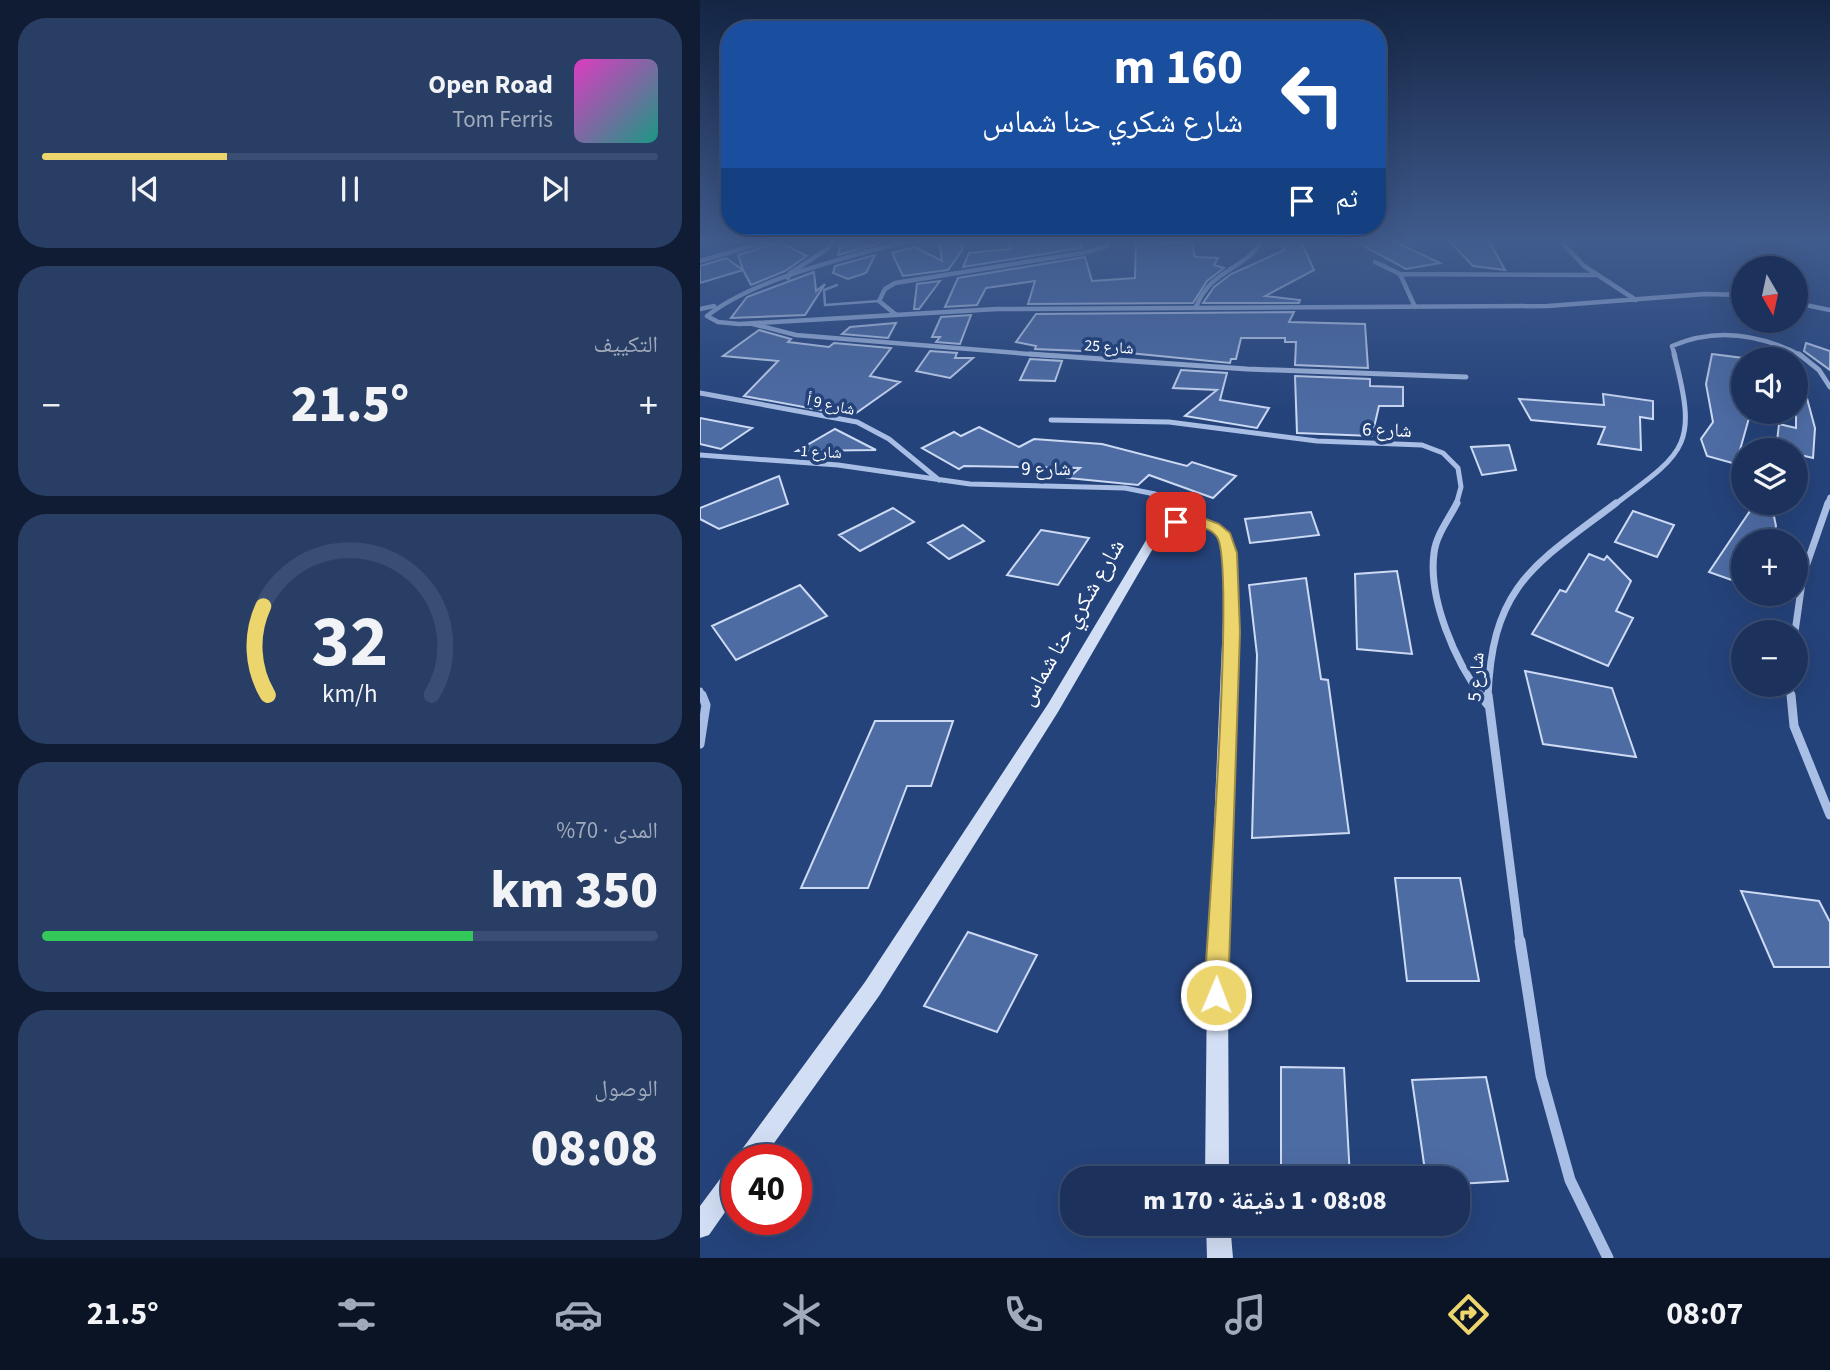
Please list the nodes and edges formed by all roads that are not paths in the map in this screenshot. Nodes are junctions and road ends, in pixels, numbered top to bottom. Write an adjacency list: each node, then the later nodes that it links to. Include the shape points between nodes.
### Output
1 (737, 298): 10 (street)
2 (825, 298): 9 (lane, via 825,305)
3 (881, 298): 9 (street)
4 (1200, 298): 12 (street)
5 (1411, 298): 13 (street)
6 (1631, 298): 8 (street)
7 (1669, 298): 8 (street)
8 (1636, 301): 13 (street)
9 (879, 302): 16 (street)
10 (718, 305): 14 (street); 17 (street, via 707,316 711,319)
11 (1808, 305): 15 (street)
12 (1196, 307): 13 (street); 16 (street)
13 (1415, 307)
14 (700, 309)
15 (1830, 310)
16 (895, 314): 17 (street)
17 (752, 323): 18 (street, شارع 25, via 792,334 952,348 1317,373)
18 (1466, 377)
19 (1830, 387): 31 (street, شارع 5, via 1807,359 1760,339 1707,334 1672,346 1687,404 1683,444 1661,470 1535,565 1516,589 1496,628)
20 (700, 393): 23 (street, شارع 9 أ, via 857,422 889,439)
21 (1051, 420): 31 (street, شارع 6, via 1169,422 1338,443 1423,446 1447,455 1462,479 1434,552 1434,572 1458,660)
22 (700, 455): 23 (street, شارع 1, via 743,462 839,465)
23 (940, 481): 24 (street, شارع 9, via 973,485 1074,483)
24 (1152, 495): 26 (street, شارع 9, via 1174,498); 27 (street)
25 (1830, 497): 28 (street, via 1803,575)
26 (1201, 522): 27 (street); 36 (street, via 1225,536 1230,553 1232,632 1216,971)
27 (1168, 524): 35 (street, شارع شكري حنا شماس, via 1142,555 1054,708 872,989)
28 (1797, 620)
29 (700, 691): 32 (street, via 706,705)
30 (1791, 697): 34 (street, via 1794,726)
31 (1488, 705): 41 (street, شارع 5, via 1541,1076 1570,1180)
32 (702, 718): 33 (street)
33 (700, 744)
34 (1830, 815)
35 (760, 1144)
36 (1217, 1166)
37 (721, 1197): 38 (street)
38 (700, 1226)
39 (1219, 1236): 40 (street)
40 (1220, 1258)
41 (1608, 1258)

